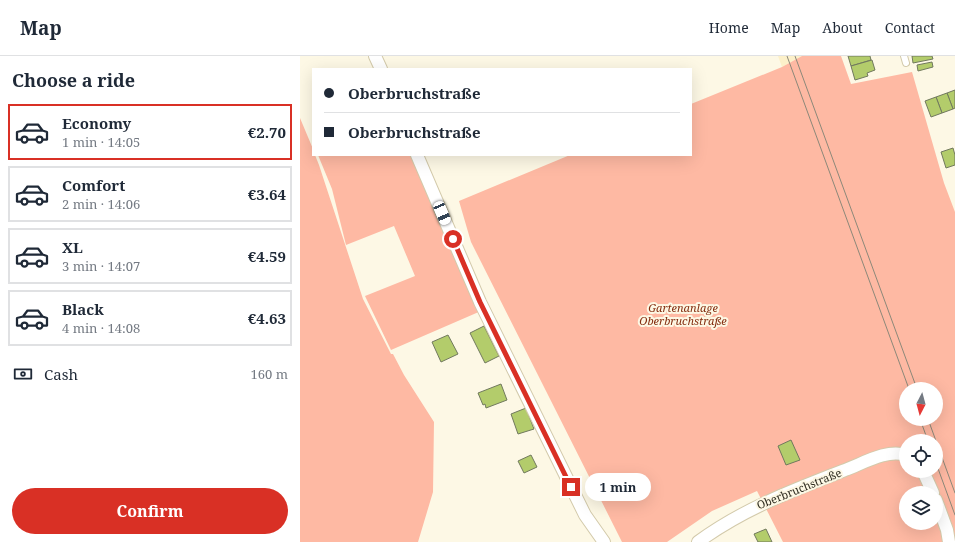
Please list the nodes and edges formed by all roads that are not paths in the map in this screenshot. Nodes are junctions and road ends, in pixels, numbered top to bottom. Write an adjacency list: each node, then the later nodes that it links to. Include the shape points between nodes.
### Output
1 (376, 56): 2 (street)
2 (381, 68)
3 (417, 156): 6 (street, via 480,302 585,515)
4 (899, 453): 7 (street, Oberbruchstraße, via 885,455 757,505 716,528)
5 (943, 519): 8 (street)
6 (604, 542)
7 (698, 542)
8 (949, 542)

